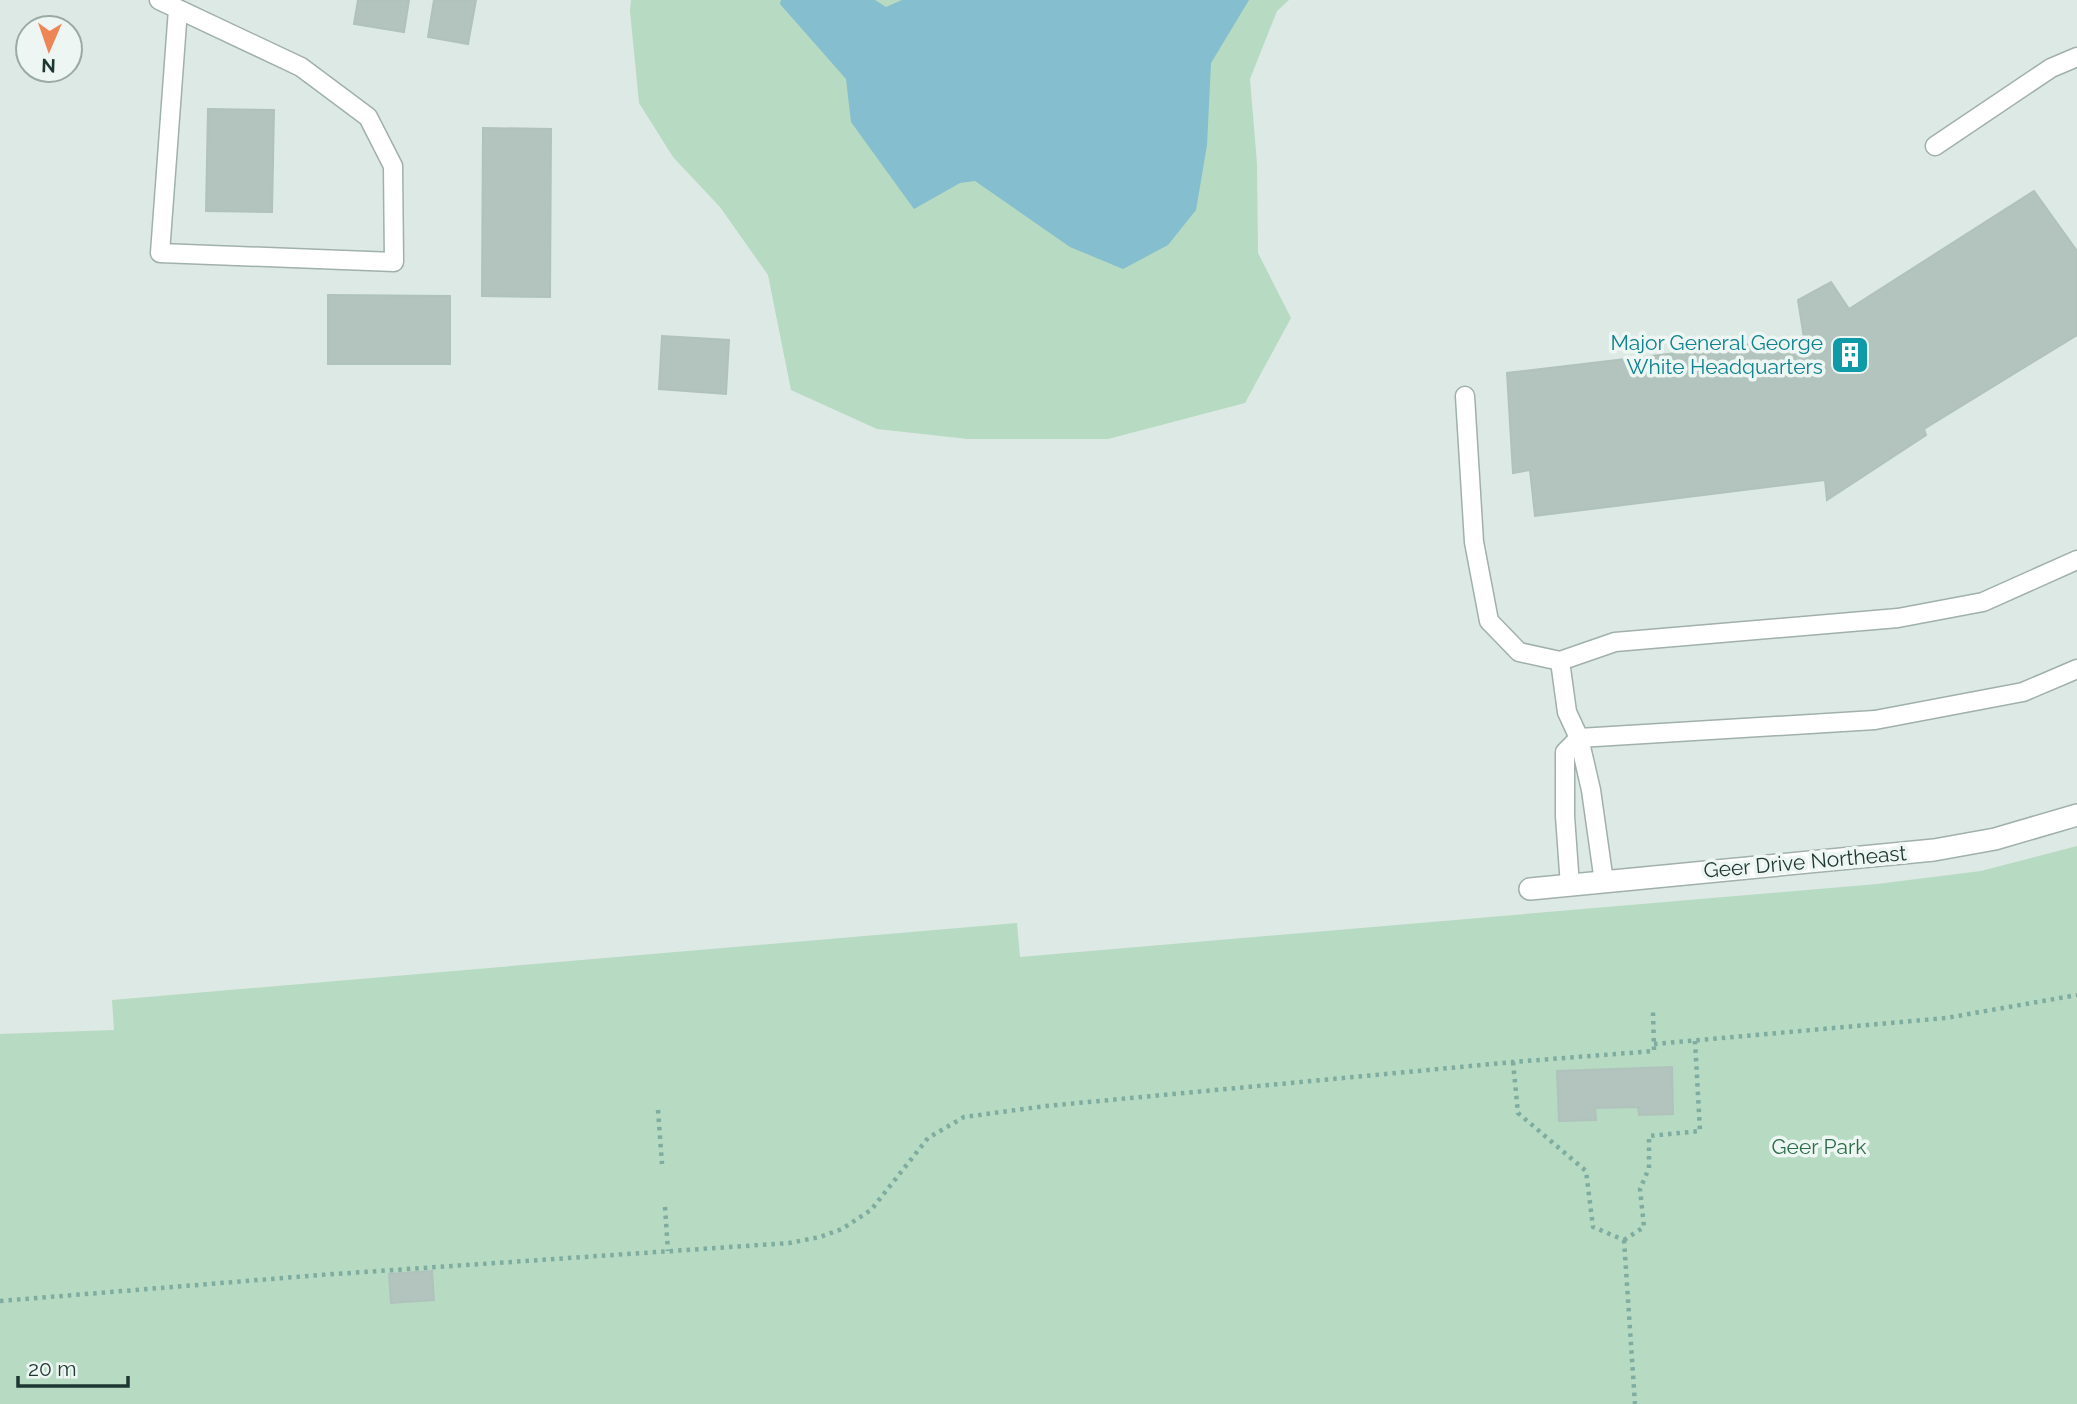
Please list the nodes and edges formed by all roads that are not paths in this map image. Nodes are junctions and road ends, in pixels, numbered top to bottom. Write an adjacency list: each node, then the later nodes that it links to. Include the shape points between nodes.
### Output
1 (159, 0): 2 (lane)
2 (178, 9): 2 (lane, via 301,67 368,117 393,166 394,262 160,253)
3 (2077, 57): 4 (lane, via 2050,68)
4 (1935, 146)
5 (1465, 396): 7 (lane, via 1474,542 1489,621 1519,652)
6 (2077, 560): 7 (lane, via 1983,602 1898,618 1615,642)
7 (1560, 661): 9 (lane, via 1567,712)
8 (2077, 669): 9 (lane, via 2023,692 1875,720)
9 (1579, 738): 11 (lane); 12 (lane, via 1566,752)
10 (2077, 816): 11 (street, Geer Drive Northeast, via 1934,850)
11 (1604, 882): 12 (street, Geer Drive Northeast)
12 (1570, 886): 13 (street, Geer Drive Northeast)
13 (1530, 889)

